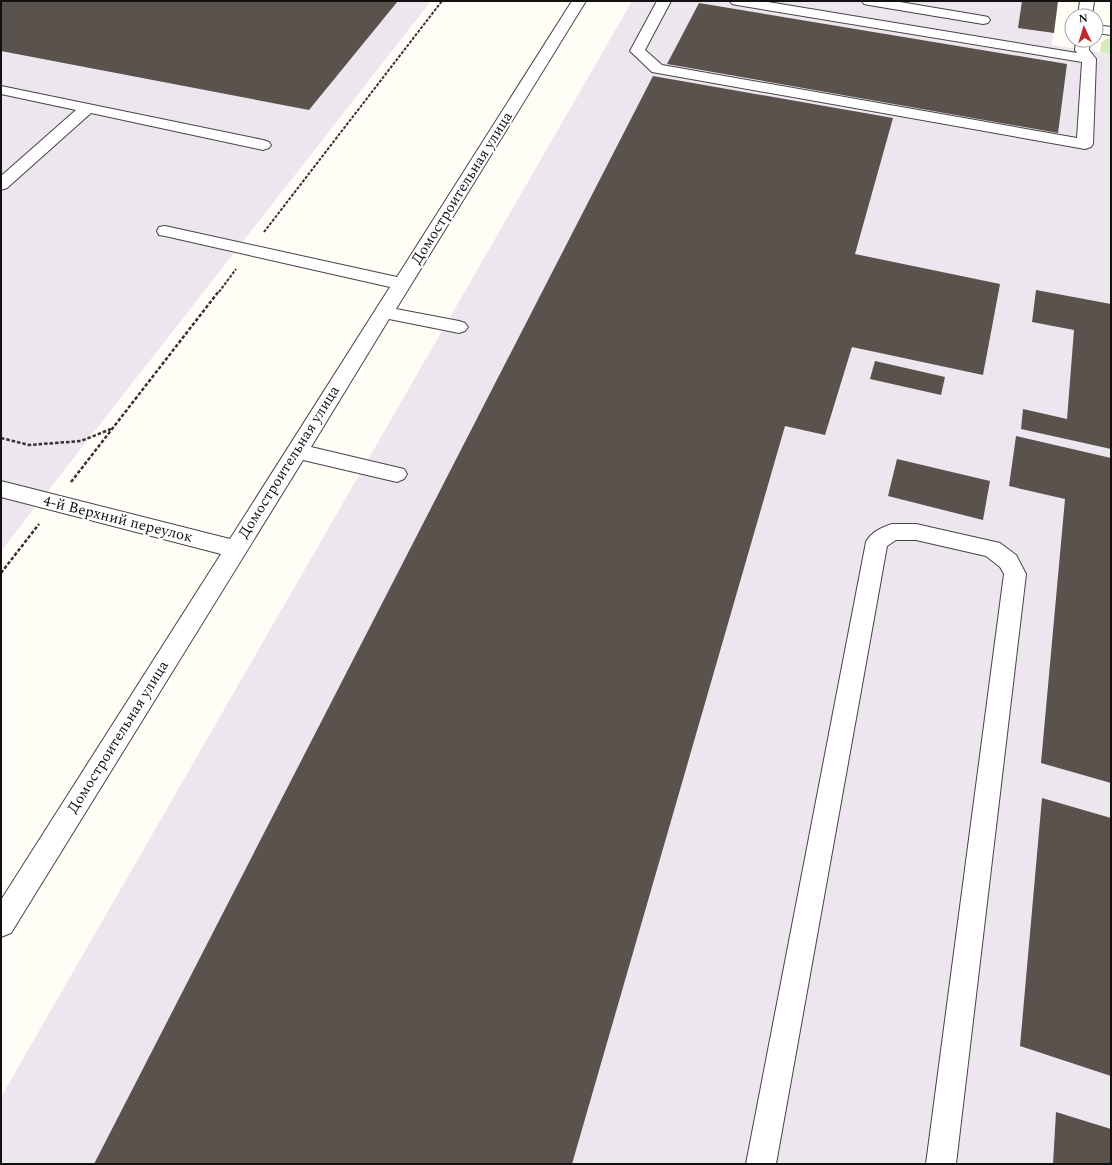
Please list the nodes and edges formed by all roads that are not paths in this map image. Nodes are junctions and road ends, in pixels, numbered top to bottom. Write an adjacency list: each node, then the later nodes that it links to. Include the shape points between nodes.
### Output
1 (579, 1): 13 (street, Домостроительная улица)
2 (664, 1): 7 (street, via 637,51 657,69 1085,144)
3 (737, 1): 7 (street)
4 (869, 1): 5 (street)
5 (983, 20)
6 (1082, 48): 7 (street)
7 (1089, 59)
8 (1, 90): 9 (street)
9 (88, 108): 10 (street); 11 (street)
10 (263, 145)
11 (1, 185)
12 (165, 231): 13 (street)
13 (401, 284): 14 (street, Домостроительная улица)
14 (383, 312): 15 (street); 16 (street, Домостроительная улица)
15 (459, 327)
16 (296, 451): 17 (street); 19 (street, Домостроительная улица)
17 (397, 474)
18 (1, 489): 19 (street, 4-й Верхний переулок)
19 (234, 549): 20 (street, Домостроительная улица)
20 (1, 924)
21 (760, 1164): 22 (street, via 877,542 892,532 916,532 992,549 1008,561 1015,574)
22 (941, 1164)

